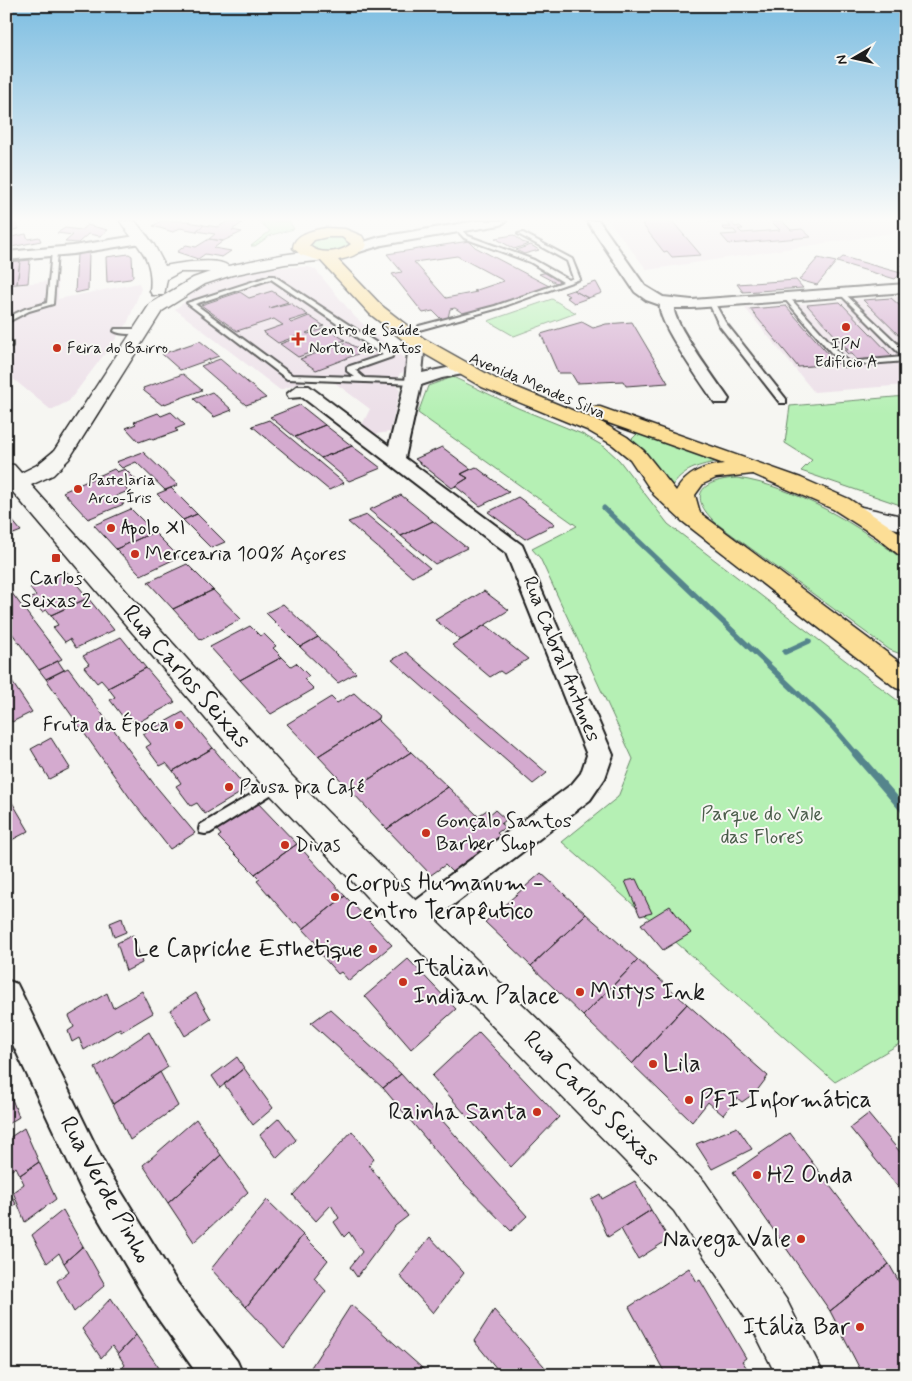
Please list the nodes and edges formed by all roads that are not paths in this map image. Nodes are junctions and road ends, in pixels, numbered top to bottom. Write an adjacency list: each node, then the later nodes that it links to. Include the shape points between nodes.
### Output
1 (51, 285): 16 (lane, via 50,304 27,310)
2 (159, 285): 15 (street)
3 (183, 285): 15 (street)
4 (245, 285): 23 (lane, via 190,303 290,377)
5 (285, 285): 21 (lane, via 389,355)
6 (351, 285): 19 (main road, Avenida Mendes Silva, via 376,310)
7 (373, 285): 19 (main road, Avenida Mendes Silva)
8 (558, 285): 19 (lane)
9 (638, 285): 13 (street, via 651,298)
10 (906, 288): 11 (street)
11 (842, 293): 12 (street); 20 (lane)
12 (786, 297): 14 (street); 20 (lane, via 846,364)
13 (668, 303): 14 (street); 27 (street, via 666,311 673,327)
14 (712, 303): 28 (lane, via 722,323)
15 (156, 308): 18 (street)
16 (6, 321)
17 (118, 330): 18 (lane)
18 (139, 331): 31 (street, via 62,455 45,470)
19 (419, 335): 22 (main road, Avenida Mendes Silva); 25 (street); 30 (main road, Avenida Mendes Silva, via 568,403)
20 (906, 358)
21 (350, 369): 23 (lane); 24 (lane)
22 (462, 370): 25 (street, via 439,373); 33 (main road, Avenida Mendes Silva, via 594,426 620,441 636,455 662,490)
23 (326, 378): 24 (lane)
24 (362, 380): 25 (lane)
25 (413, 382): 29 (street)
26 (295, 394): 29 (street, Rua Cabral Antunes, via 303,390)
27 (721, 399)
28 (783, 401)
29 (394, 461): 39 (street, Rua Cabral Antunes, via 515,550 600,755 592,778 581,792)
30 (758, 468): 32 (main road, Avenida Mendes Silva, via 820,492); 33 (main road, via 711,472 697,477 684,494)
31 (12, 477): 37 (street, Rua Carlos Seixas)
32 (857, 513): 34 (street); 35 (main road, Avenida Mendes Silva, via 879,526)
33 (690, 516): 36 (main road, Avenida Mendes Silva)
34 (906, 524)
35 (906, 549)
36 (906, 681)
37 (279, 784): 38 (lane); 39 (street, Rua Carlos Seixas)
38 (205, 829)
39 (412, 920): 42 (street, Rua Carlos Seixas, via 689,1196 770,1314)
40 (6, 995): 41 (street, Rua Verde Pinho, via 94,1179 164,1298)
41 (223, 1375)
42 (801, 1375)

